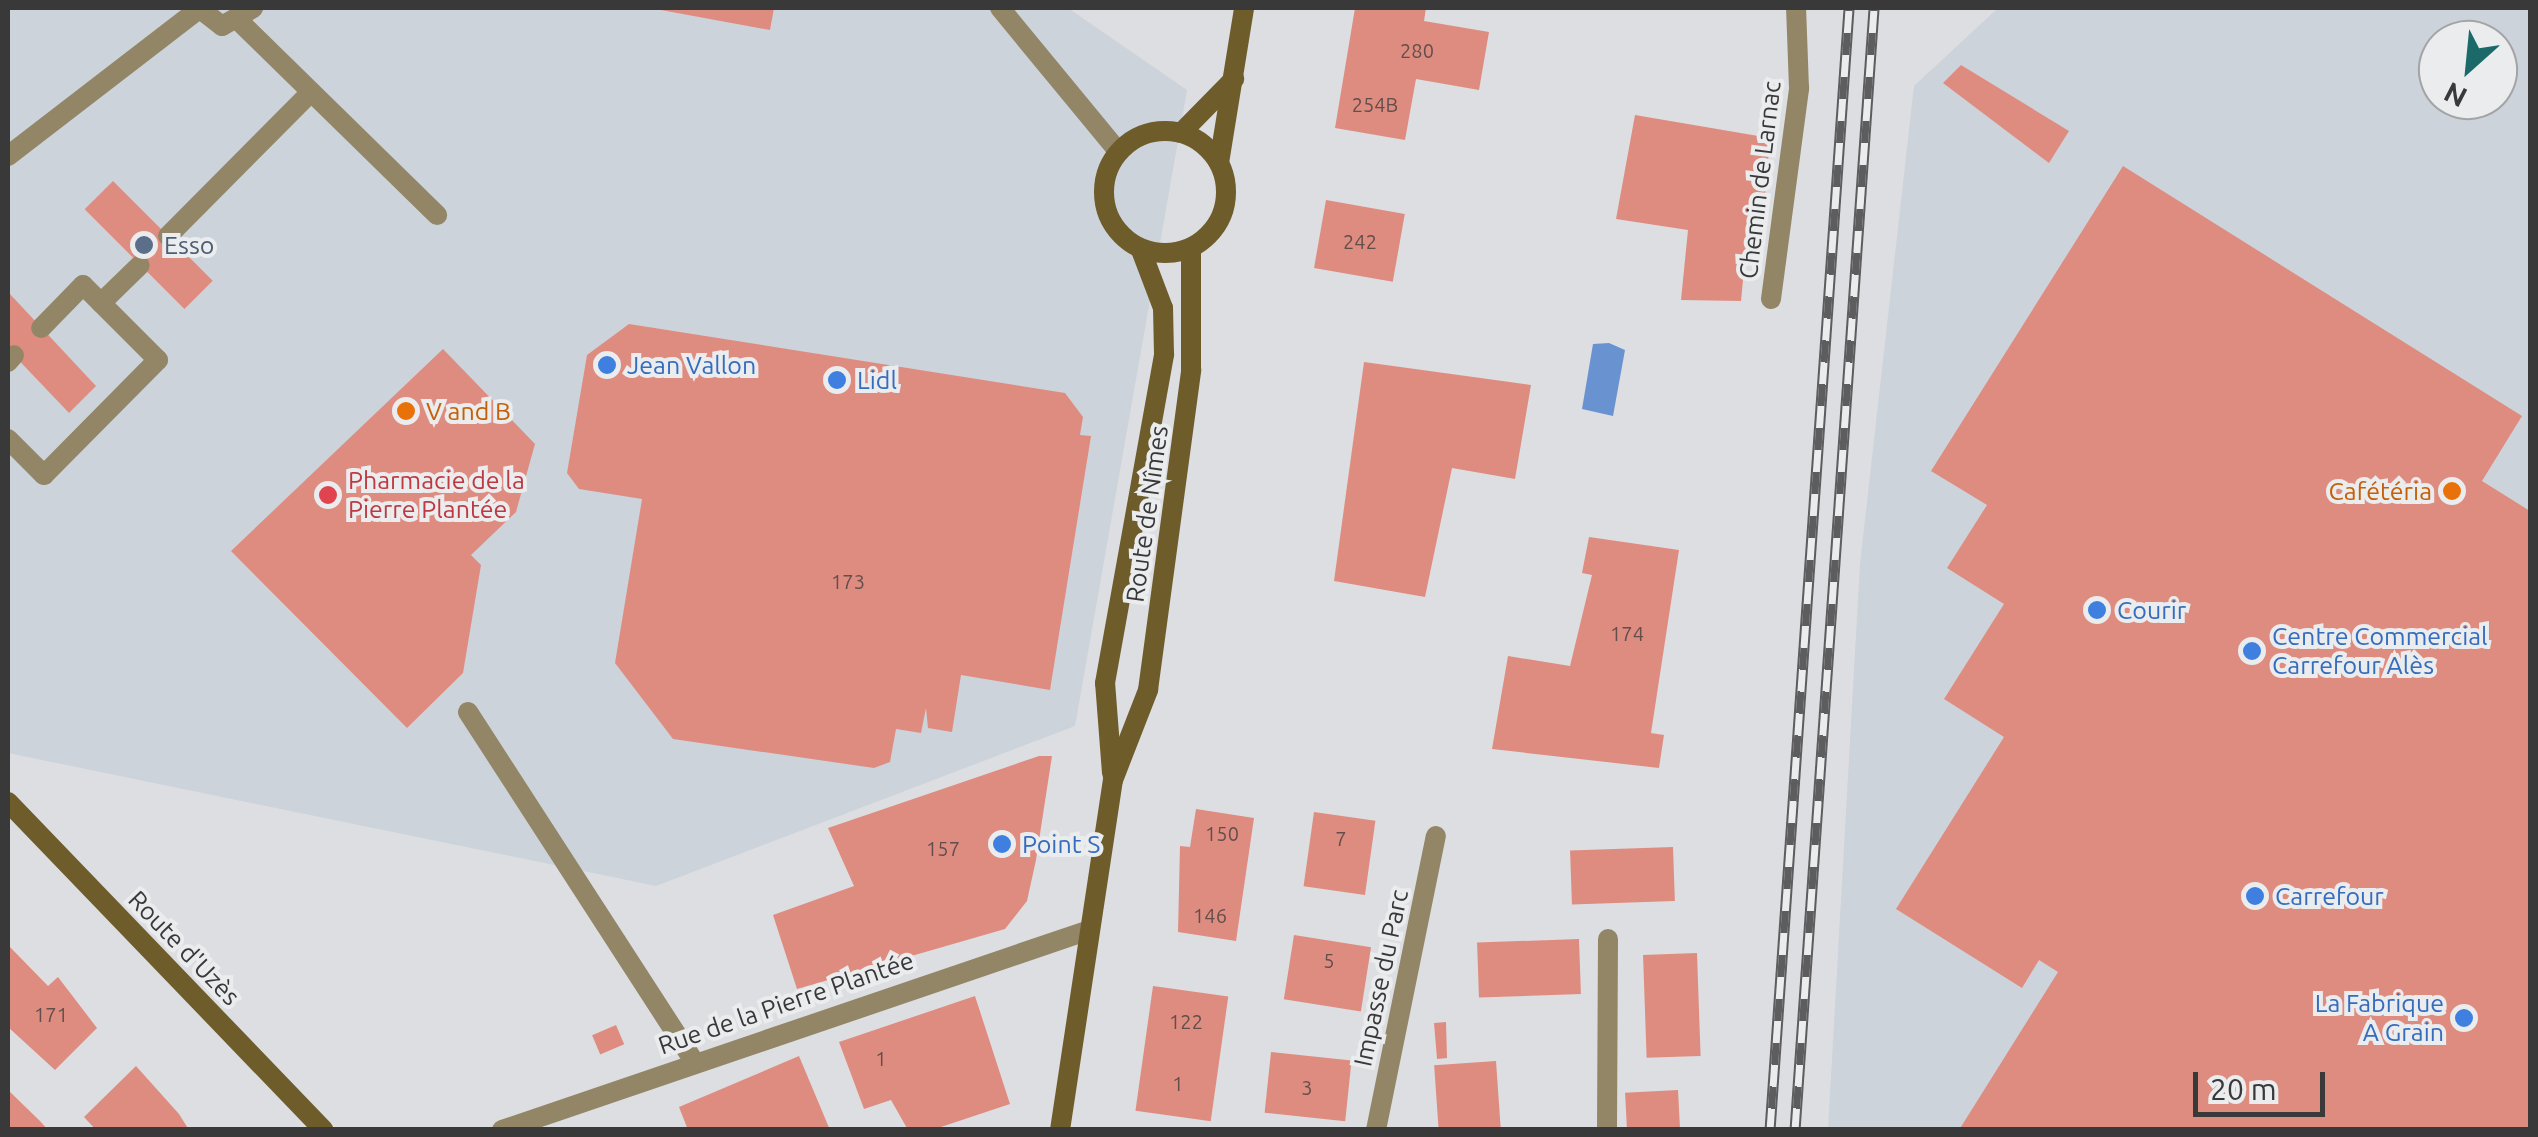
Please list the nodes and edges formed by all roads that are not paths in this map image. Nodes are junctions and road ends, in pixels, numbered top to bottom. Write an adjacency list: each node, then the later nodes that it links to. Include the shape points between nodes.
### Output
1 (199, 8): 5 (street, via 213,23); 10 (street)
2 (1000, 8): 9 (street)
3 (1796, 8): 17 (street, Chemin de Larnac, via 1799,88)
4 (1242, 10): 6 (main road)
5 (246, 15): 7 (street)
6 (1234, 78): 8 (main road); 11 (main road)
7 (311, 92): 12 (street); 13 (street)
8 (1181, 133): 9 (main road, via 1155,132); 11 (main road)
9 (1118, 151): 15 (main road, via 1104,204)
10 (8, 156)
11 (1219, 163): 14 (main road, via 1221,219)
12 (437, 215)
13 (168, 236)
14 (1191, 248): 15 (main road); 22 (main road, Route de Nîmes, via 1190,370 1175,506 1148,690)
15 (1142, 250): 22 (main road, Route de Nîmes, via 1164,308 1164,354 1105,683)
16 (140, 265): 18 (street)
17 (1771, 299)
18 (101, 303): 19 (street, via 83,285); 20 (street, via 158,360 44,475)
19 (41, 328)
20 (8, 439)
21 (468, 712): 27 (street)
22 (1113, 780): 25 (main road, Route de Nîmes)
23 (8, 802): 28 (main road, Route d'Uzès)
24 (1436, 836): 31 (street, Impasse du Parc)
25 (1089, 930): 27 (street, Rue de la Pierre Plantée); 30 (main road, Route de Nîmes)
26 (1608, 939): 32 (street)
27 (694, 1062): 29 (street, Rue de la Pierre Plantée)
28 (324, 1130)
29 (502, 1130)
30 (1060, 1130)
31 (1376, 1130)
32 (1607, 1130)

